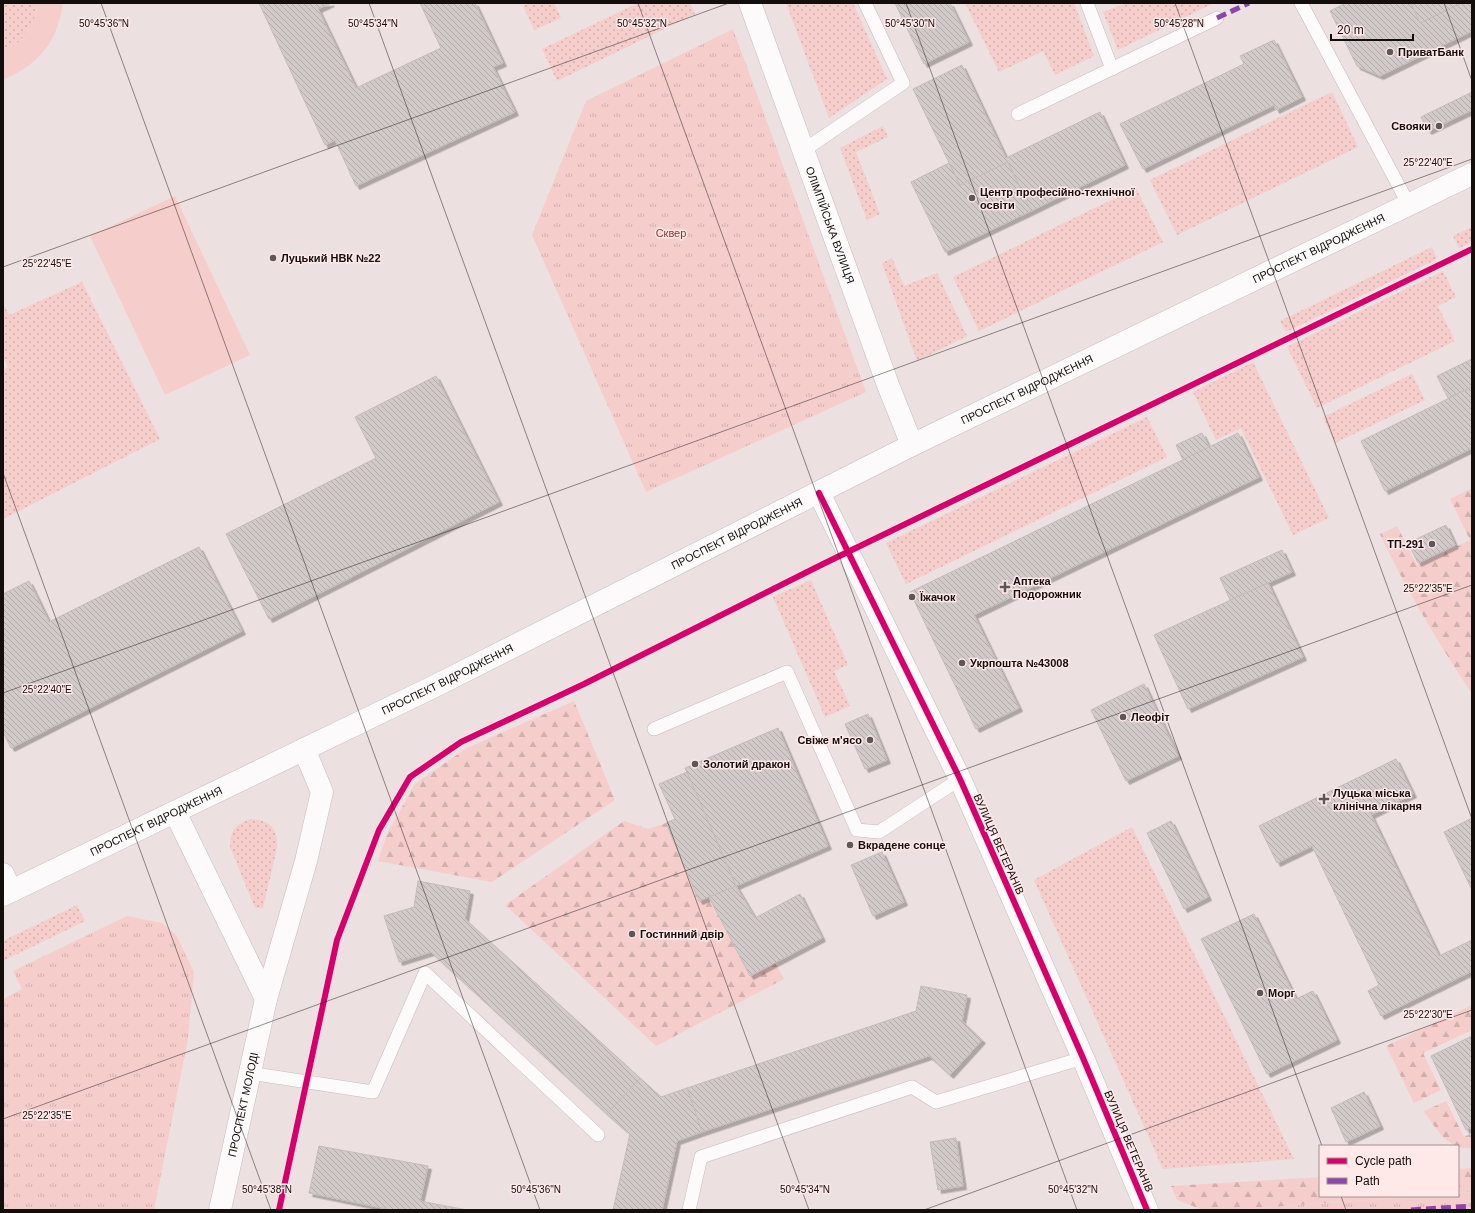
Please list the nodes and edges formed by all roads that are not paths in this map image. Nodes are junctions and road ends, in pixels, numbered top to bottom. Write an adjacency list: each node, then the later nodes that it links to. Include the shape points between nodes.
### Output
1 (750, 3): 8 (street, ОЛІМПІЙСЬКА ВУЛИЦЯ)
2 (866, 3): 8 (lane, via 903,83)
3 (1087, 3): 6 (lane)
4 (1301, 3): 10 (lane)
5 (1217, 18): 6 (lane)
6 (1112, 69): 7 (lane)
7 (1018, 114)
8 (804, 150): 11 (street, ОЛІМПІЙСЬКА ВУЛИЦЯ)
9 (1472, 174): 10 (street, ПРОСПЕКТ ВІДРОДЖЕННЯ)
10 (1409, 205): 11 (street, ПРОСПЕКТ ВІДРОДЖЕННЯ)
11 (912, 445): 12 (street, ПРОСПЕКТ ВІДРОДЖЕННЯ)
12 (819, 493): 14 (street, ПРОСПЕКТ ВІДРОДЖЕННЯ); 15 (street, ВУЛИЦЯ ВЕТЕРАНІВ)
13 (654, 729): 15 (lane, via 787,672 857,830 879,832)
14 (304, 749): 16 (street, ПРОСПЕКТ ВІДРОДЖЕННЯ); 18 (street, ПРОСПЕКТ МОЛОДІ, via 322,792 306,861)
15 (960, 779): 19 (street, ВУЛИЦЯ ВЕТЕРАНІВ)
16 (175, 812): 17 (street, ПРОСПЕКТ ВІДРОДЖЕННЯ); 18 (street)
17 (6, 887)
18 (266, 998): 20 (street, ПРОСПЕКТ МОЛОДІ)
19 (1083, 1058): 23 (lane, via 936,1102 912,1086 701,1157); 24 (street, ВУЛИЦЯ ВЕТЕРАНІВ)
20 (249, 1073): 21 (lane, via 373,1092 425,973); 22 (street, ПРОСПЕКТ МОЛОДІ)
21 (598, 1135)
22 (220, 1210)
23 (689, 1210)
24 (1147, 1210)

